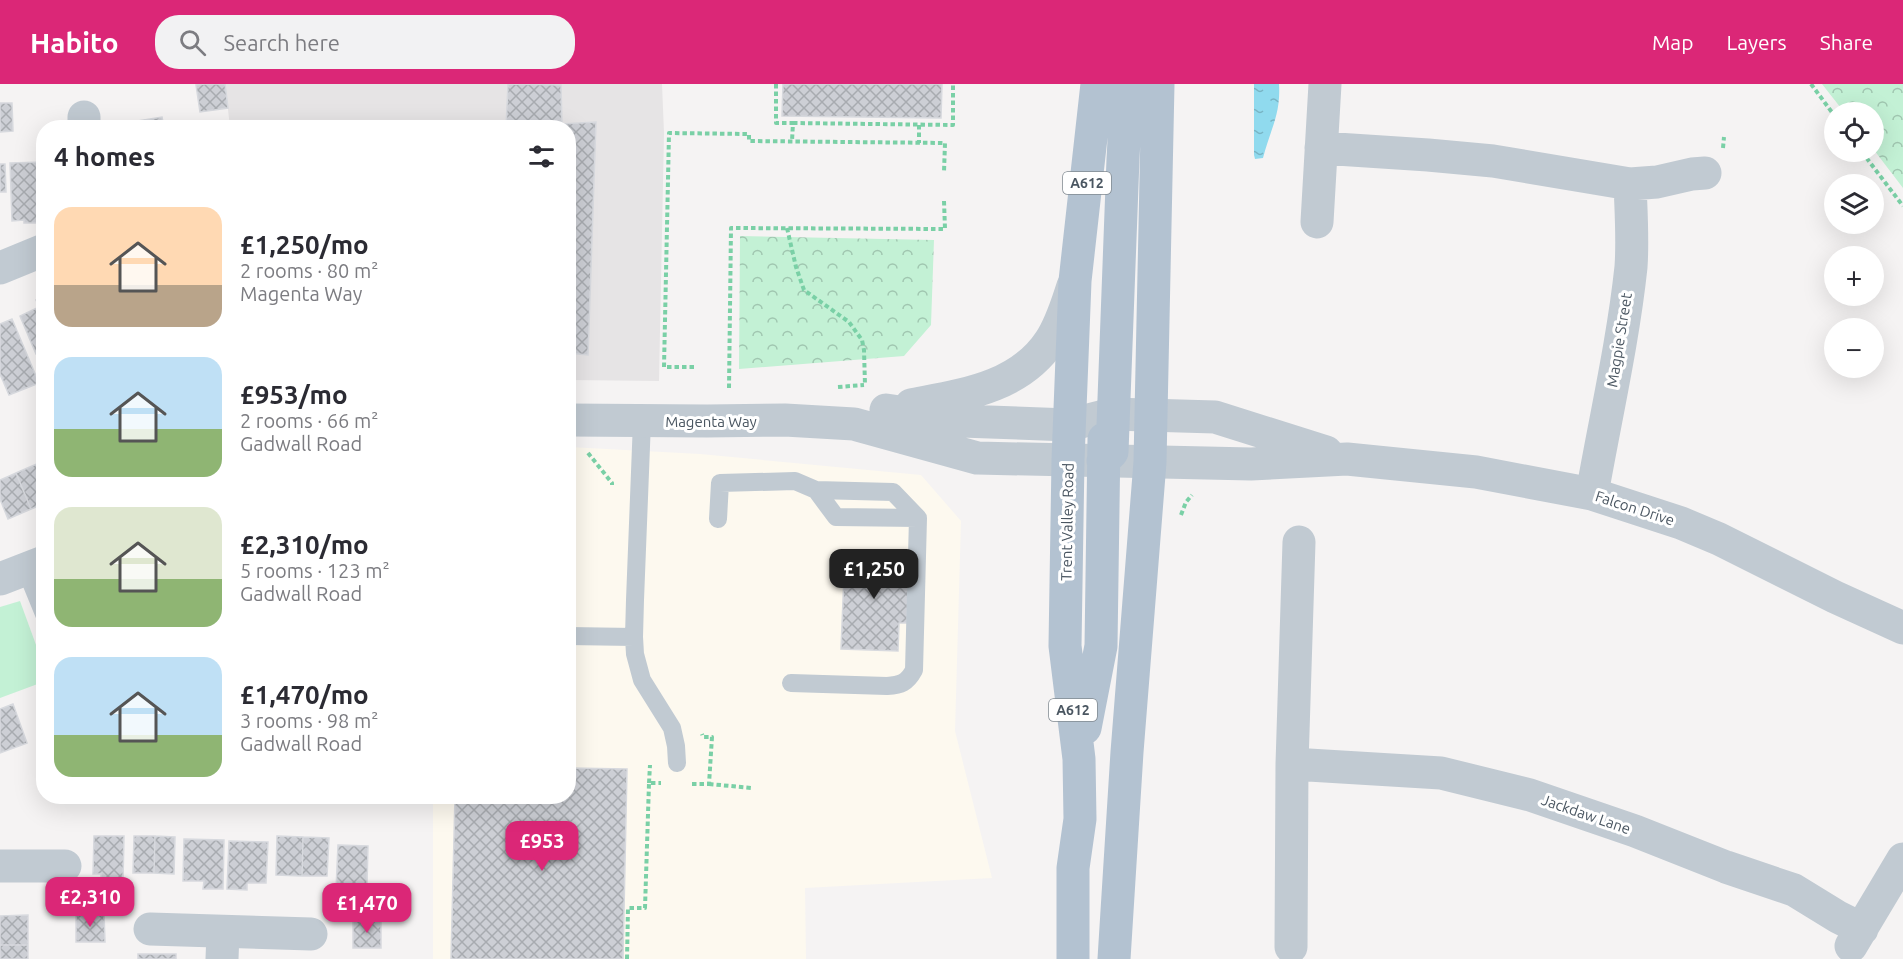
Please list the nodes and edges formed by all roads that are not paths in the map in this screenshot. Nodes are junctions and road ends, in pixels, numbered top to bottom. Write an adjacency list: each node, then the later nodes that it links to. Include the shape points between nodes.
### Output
1 (1097, 84): 11 (main road, Trent Valley Road / A612)
2 (1127, 84): 13 (main road, A612)
3 (1158, 84): 14 (main road)
4 (1325, 84): 5 (street)
5 (1321, 148): 7 (street, via 1493,161); 8 (street)
6 (1705, 173): 7 (street)
7 (1630, 184): 24 (street, Magpie Street, via 1631,267)
8 (1317, 222)
9 (36, 253): 10 (street)
10 (0, 268)
11 (1075, 281): 12 (street, via 1051,340 1035,361 1009,378 969,394); 18 (main road, Trent Valley Road / A612)
12 (886, 410): 17 (street); 18 (street, Falcon Drive, via 961,421)
13 (1112, 414): 14 (street, Falcon Drive); 18 (street, Falcon Drive); 21 (main road, A612, via 1104,424)
14 (1151, 415): 19 (street, Falcon Drive, via 1215,417); 22 (main road)
15 (576, 420): 16 (street, Magenta Way)
16 (642, 421): 17 (street, Magenta Way, via 785,420); 32 (lane)
17 (854, 424): 20 (street, Falcon Drive, via 977,458)
18 (1069, 425): 20 (main road, Trent Valley Road / A612)
19 (1347, 459): 22 (street, Falcon Drive, via 1251,464); 24 (street, Falcon Drive, via 1476,472)
20 (1068, 460): 21 (street, Falcon Drive); 34 (main road, Trent Valley Road / A612, via 1065,646)
21 (1103, 461): 22 (street, Falcon Drive); 34 (main road, A612, via 1101,646)
22 (1150, 462): 45 (main road)
23 (816, 490): 25 (lane, via 893,492); 25 (lane, via 836,517); 26 (lane, via 795,481 720,483)
24 (1592, 494): 30 (street, Falcon Drive, via 1701,531)
25 (918, 518): 33 (lane, via 914,670 908,680 887,686)
26 (718, 519)
27 (1299, 542): 36 (street)
28 (23, 570): 29 (lane)
29 (36, 597)
30 (1903, 628)
31 (576, 636): 32 (lane)
32 (634, 637): 35 (lane, via 642,680 672,728)
33 (791, 683)
34 (1079, 759): 44 (main road, Trent Valley Road / A612)
35 (676, 763)
36 (1292, 764): 37 (street, Jackdaw Lane, via 1441,773 1530,795 1794,890 1838,917 1857,937); 43 (street)
37 (1903, 859)
38 (0, 866): 39 (street)
39 (65, 866)
40 (150, 929): 42 (street)
41 (311, 934): 42 (street)
42 (222, 945)
43 (1291, 947)
44 (1073, 959)
45 (1114, 959)

